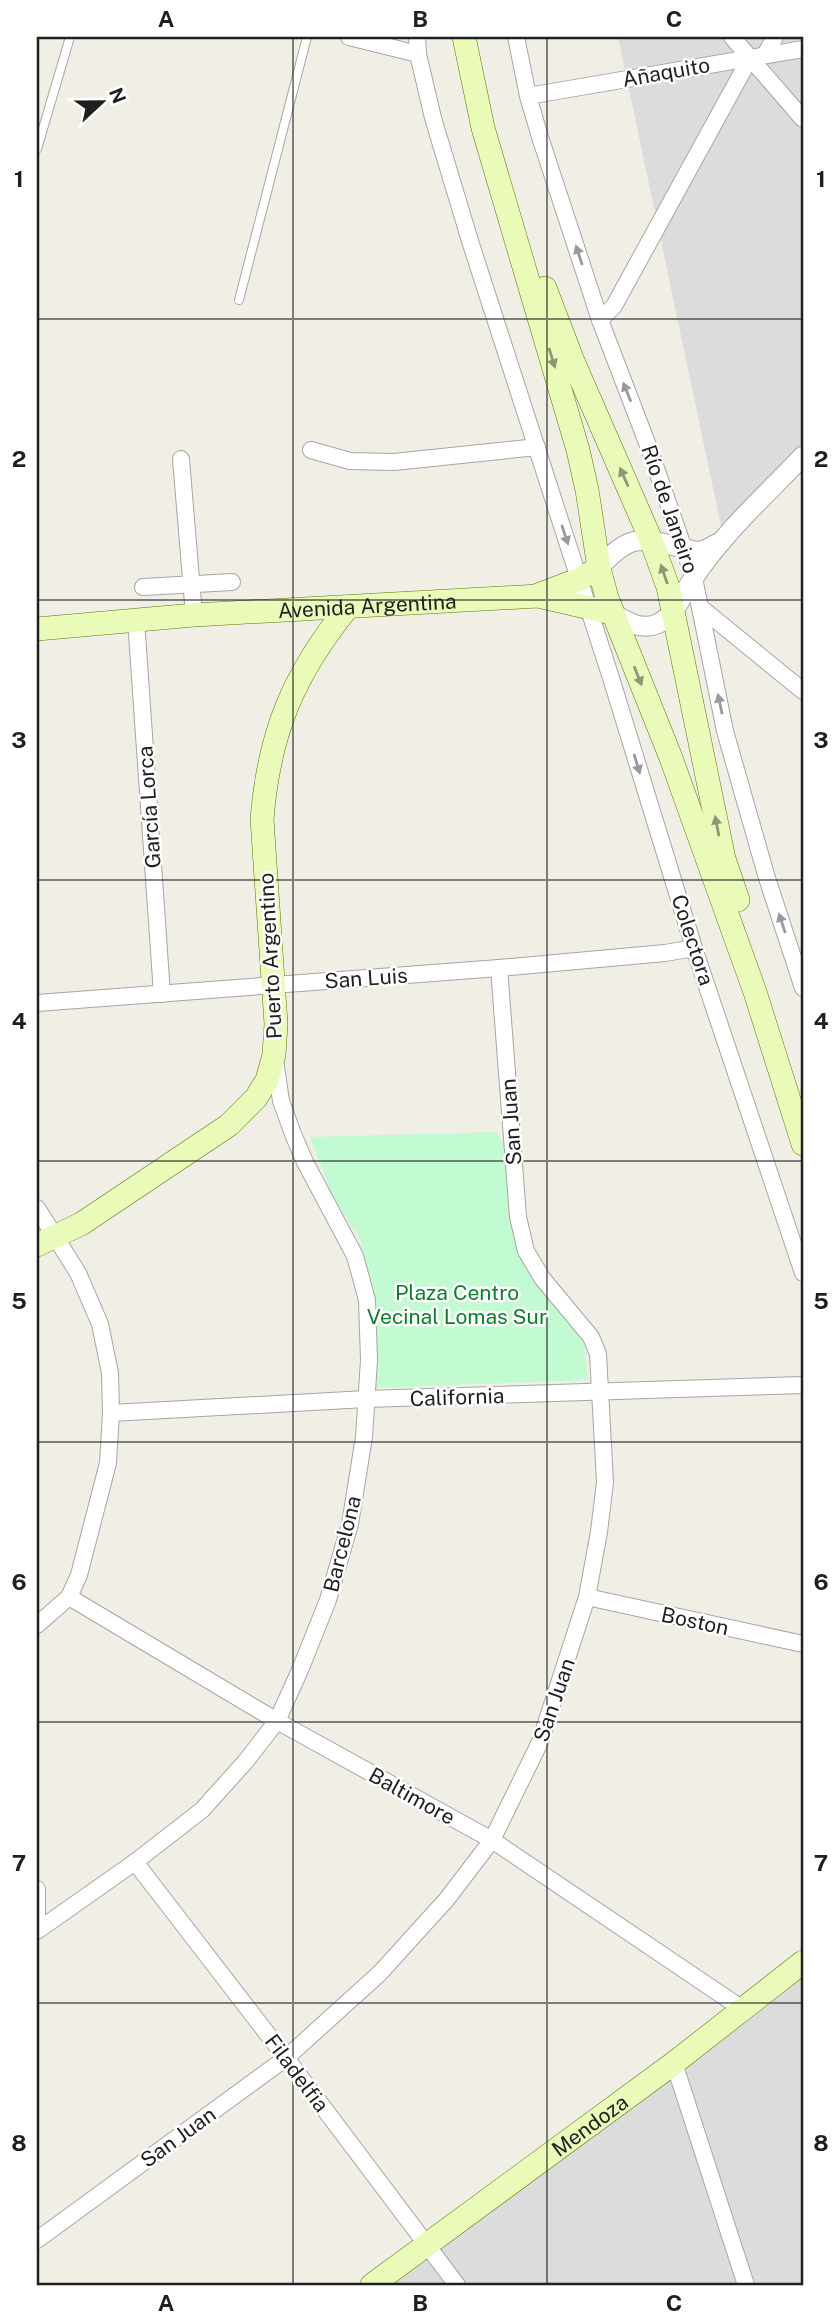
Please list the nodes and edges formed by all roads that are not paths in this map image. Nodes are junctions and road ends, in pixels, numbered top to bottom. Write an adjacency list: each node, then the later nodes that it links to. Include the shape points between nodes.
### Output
1 (70, 37): 15 (lane)
2 (307, 37): 16 (lane)
3 (349, 37): 10 (street)
4 (417, 37): 10 (street)
5 (464, 37): 14 (main road)
6 (516, 37): 12 (street, Río de Janeiro)
7 (732, 37): 11 (street)
8 (775, 37): 11 (street)
9 (803, 49): 11 (street, Añaquito)
10 (418, 54): 18 (street, via 470,241)
11 (758, 57): 12 (street, Añaquito); 13 (street); 17 (street, via 614,306)
12 (528, 96): 17 (street, Río de Janeiro, one-way to 12)
13 (803, 119)
14 (483, 128): 22 (main road, one-way to 14, via 573,361); 25 (main road, one-way to 25, via 578,450 587,490)
15 (37, 149)
16 (239, 300)
17 (600, 320): 24 (street, Río de Janeiro, one-way to 17)
18 (537, 447): 19 (street, via 394,462 350,461); 25 (street, one-way to 25)
19 (311, 450)
20 (803, 456): 23 (street)
21 (181, 459): 28 (street)
22 (651, 540): 24 (street); 25 (street, via 625,544); 34 (main road, one-way to 22)
23 (724, 540): 24 (street, via 700,551); 26 (street)
24 (683, 548): 26 (street, Río de Janeiro)
25 (589, 574): 30 (main road, Avenida Argentina); 31 (street); 35 (main road)
26 (694, 578): 33 (street, Río de Janeiro); 34 (street)
27 (232, 582): 28 (street)
28 (191, 584): 29 (street); 36 (street)
29 (143, 587)
30 (538, 596): 31 (main road, Avenida Argentina); 32 (main road, Avenida Argentina)
31 (588, 606): 35 (main road, Avenida Argentina); 40 (street, Colectora, one-way to 40)
32 (348, 607): 36 (main road, Avenida Argentina); 42 (main road, Puerto Argentino, via 296,685 271,750 261,819)
33 (700, 607): 39 (street); 43 (street, Río de Janeiro, one-way to 33, via 725,730)
34 (674, 609): 35 (street, via 650,626 635,625); 47 (main road, one-way to 34, via 724,859)
35 (612, 613): 48 (main road, one-way to 48, via 666,746 755,992)
36 (194, 615): 37 (main road, Avenida Argentina)
37 (136, 620): 38 (main road, Avenida Argentina); 44 (street, García Lorca)
38 (37, 629)
39 (803, 691)
40 (694, 948): 41 (street, San Luis); 51 (street, Colectora)
41 (499, 968): 42 (street, San Luis); 53 (street, San Juan, via 518,1217 526,1251 542,1279 591,1337 598,1354)
42 (274, 985): 44 (street, San Luis); 46 (main road, Puerto Argentino)
43 (803, 988)
44 (162, 994): 45 (street, San Luis)
45 (37, 1003)
46 (274, 1055): 50 (main road, Puerto Argentino, via 256,1098 229,1125 80,1223); 54 (street, Barcelona, via 293,1134 355,1255 367,1300)
47 (803, 1101)
48 (803, 1144)
49 (37, 1208): 50 (street)
50 (46, 1240): 55 (street, via 78,1273 100,1324 110,1373)
51 (803, 1273)
52 (803, 1385): 53 (street, California)
53 (600, 1392): 54 (street, California); 57 (street, San Juan, via 605,1482)
54 (366, 1399): 55 (street, California); 60 (street, Barcelona, via 350,1524 328,1600)
55 (111, 1413): 56 (street, via 108,1463)
56 (69, 1597): 58 (street); 60 (street, Baltimore)
57 (587, 1597): 59 (street, Boston); 61 (street, San Juan, via 540,1742)
58 (37, 1625)
59 (803, 1644)
60 (277, 1721): 61 (street, Baltimore); 62 (street, Barcelona, via 202,1810)
61 (492, 1840): 66 (street, Baltimore); 67 (street, San Juan, via 447,1899 380,1973)
62 (135, 1862): 64 (street, Barcelona); 67 (street, Filadelfia)
63 (37, 1889): 64 (street)
64 (37, 1930)
65 (803, 1962): 66 (main road, Mendoza)
66 (744, 2010): 68 (main road, Mendoza)
67 (286, 2058): 69 (street, San Juan); 70 (street, Filadelfia)
68 (674, 2063): 70 (main road, Mendoza); 73 (street)
69 (37, 2240)
70 (426, 2245): 71 (main road, Mendoza); 72 (street, Filadelfia)
71 (372, 2285)
72 (457, 2285)
73 (746, 2285)

